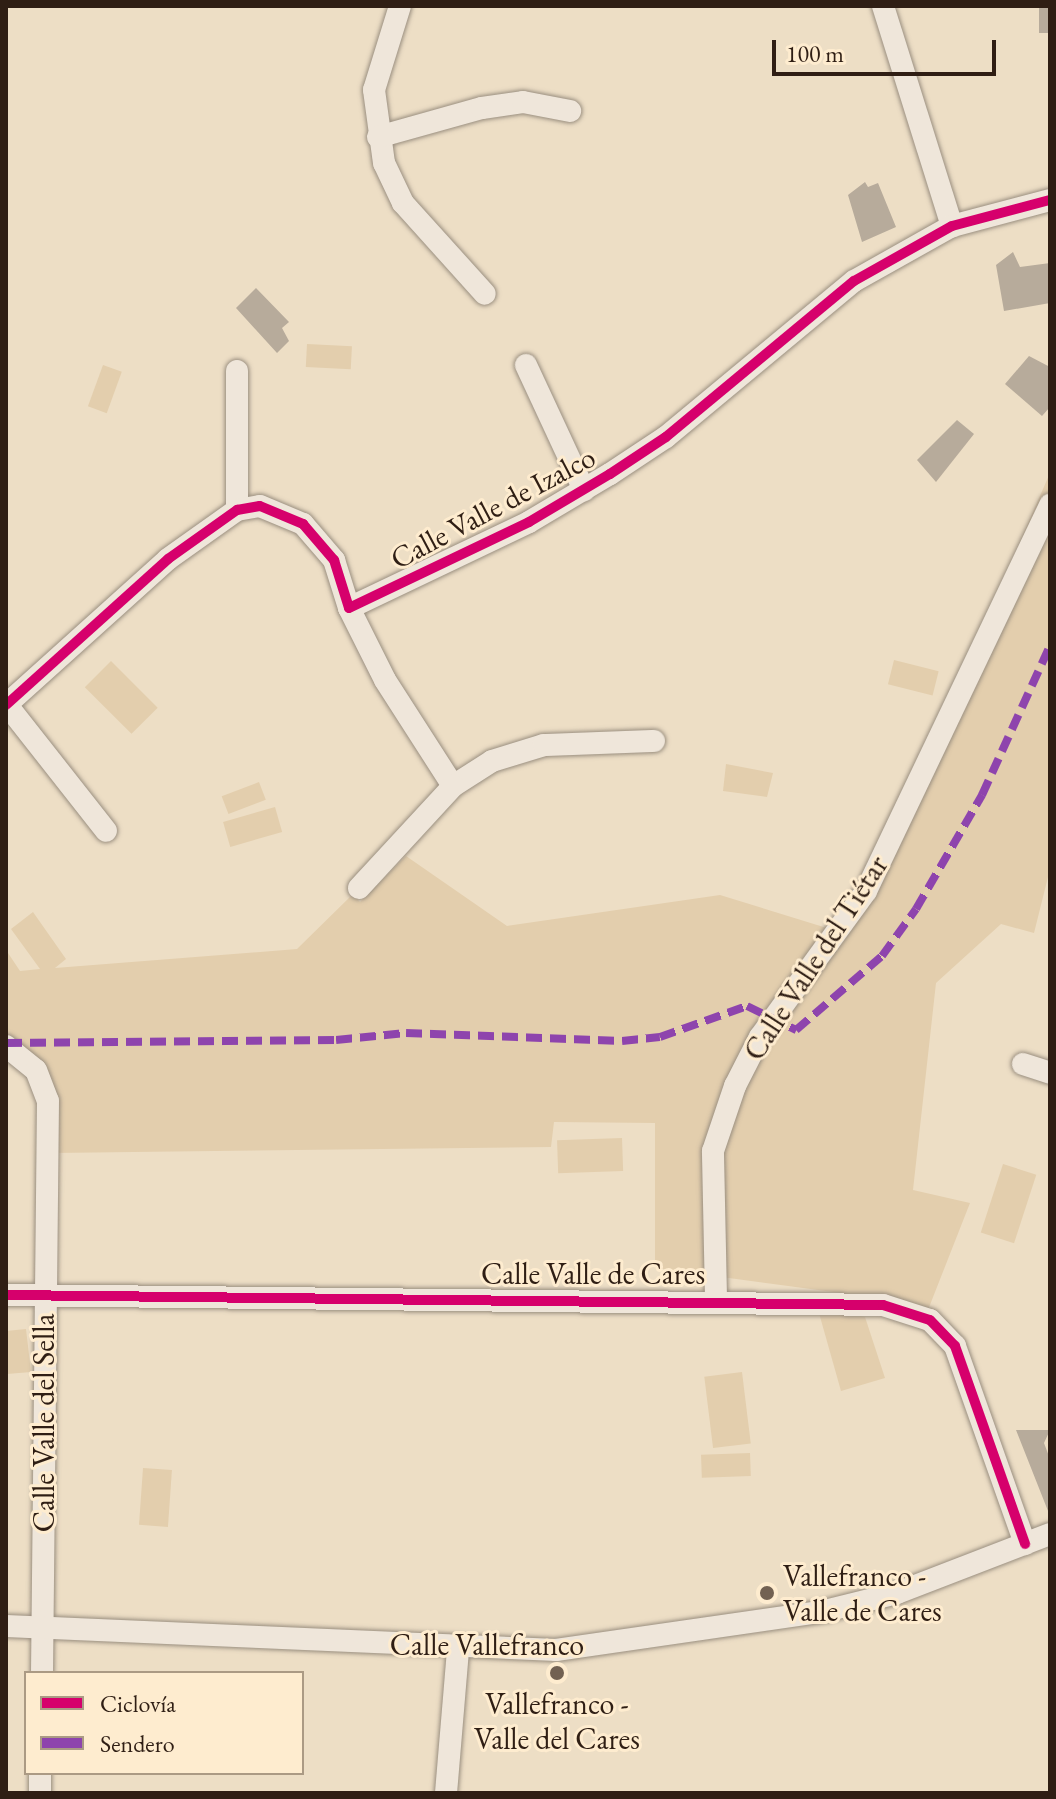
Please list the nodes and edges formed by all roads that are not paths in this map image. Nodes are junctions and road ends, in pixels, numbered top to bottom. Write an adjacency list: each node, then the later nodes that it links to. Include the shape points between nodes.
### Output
1 (400, 6): 4 (street, via 374,90)
2 (883, 6): 6 (street)
3 (570, 111): 4 (street, via 523,102)
4 (378, 137): 7 (street, via 403,203)
5 (1050, 200): 6 (street, Calle Valle de Izalco)
6 (952, 226): 10 (street, Calle Valle de Izalco, via 854,281 666,437)
7 (485, 294)
8 (526, 365): 10 (street, Calle Valle de Izalco)
9 (237, 371): 12 (street)
10 (584, 490): 13 (street, Calle Valle de Izalco)
11 (1050, 505): 24 (street, Calle Valle del Tiétar, via 866,891 760,1037 735,1086 713,1151)
12 (237, 510): 13 (street, via 260,506 303,524 334,560); 14 (street, via 168,559)
13 (349, 608): 16 (street, via 385,680)
14 (6, 705): 17 (street)
15 (654, 741): 16 (street, via 544,745 492,761)
16 (453, 786): 18 (street)
17 (106, 831)
18 (359, 888)
19 (6, 1046): 23 (street, Calle Valle del Sella, via 36,1070 48,1101)
20 (1023, 1064): 21 (street)
21 (1050, 1073)
22 (6, 1295): 23 (street, Calle Valle de Cares)
23 (45, 1295): 24 (street, Calle Valle de Cares); 28 (street, Calle Valle del Sella)
24 (716, 1298): 26 (street, Calle Valle de Cares, via 883,1305 930,1320 955,1346 979,1399)
25 (1050, 1534): 26 (street, Calle Vallefranco)
26 (1025, 1544): 29 (street, Calle Vallefranco, via 897,1593 825,1611 556,1650)
27 (6, 1626): 28 (street, Calle Vallefranco)
28 (43, 1629): 29 (street, Calle Vallefranco); 30 (street, Calle Valle del Sella)
29 (458, 1650): 31 (street)
30 (42, 1671)
31 (446, 1793)

